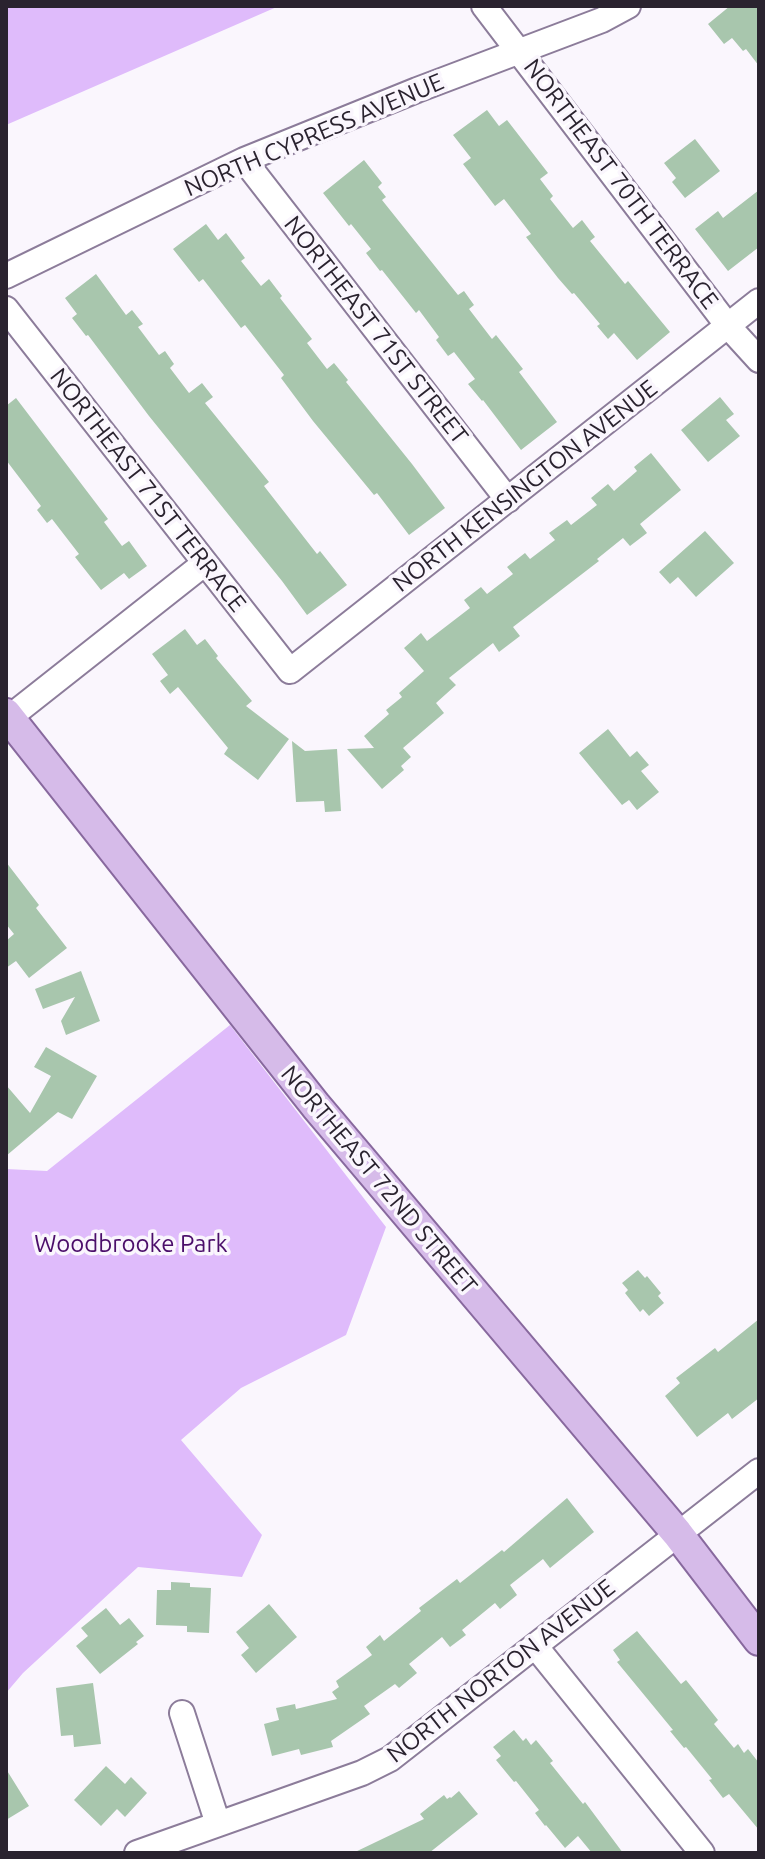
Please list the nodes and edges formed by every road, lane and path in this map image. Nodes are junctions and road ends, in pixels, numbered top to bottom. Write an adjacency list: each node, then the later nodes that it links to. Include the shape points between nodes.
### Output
1 (484, 6): 3 (street, NORTHEAST 70TH TERRACE)
2 (628, 6): 3 (street, NORTH CYPRESS AVENUE)
3 (520, 51): 4 (street, NORTH CYPRESS AVENUE); 8 (street, NORTHEAST 70TH TERRACE)
4 (244, 160): 5 (street, NORTH CYPRESS AVENUE); 10 (street, NORTHEAST 71ST STREET)
5 (6, 276)
6 (759, 301): 8 (street, NORTH KENSINGTON AVENUE)
7 (6, 309): 11 (street, NORTHEAST 71ST TERRACE)
8 (728, 326): 9 (street, NORTHEAST 70TH TERRACE); 10 (street, NORTH KENSINGTON AVENUE)
9 (759, 360)
10 (508, 500): 12 (street, NORTH KENSINGTON AVENUE)
11 (205, 563): 12 (street, NORTHEAST 71ST TERRACE); 13 (street)
12 (290, 671)
13 (7, 717): 15 (main road, NORTHEAST 72ND STREET, via 316,1106)
14 (759, 1471): 15 (street, NORTH NORTON AVENUE)
15 (677, 1533): 16 (main road, NORTHEAST 72ND STREET); 17 (street, NORTH NORTON AVENUE)
16 (759, 1640)
17 (536, 1647): 19 (street, NORTH NORTON AVENUE, via 390,1759); 21 (street)
18 (182, 1713): 19 (street)
19 (218, 1824): 20 (street, NORTH NORTON AVENUE)
20 (137, 1853)
21 (702, 1853)

